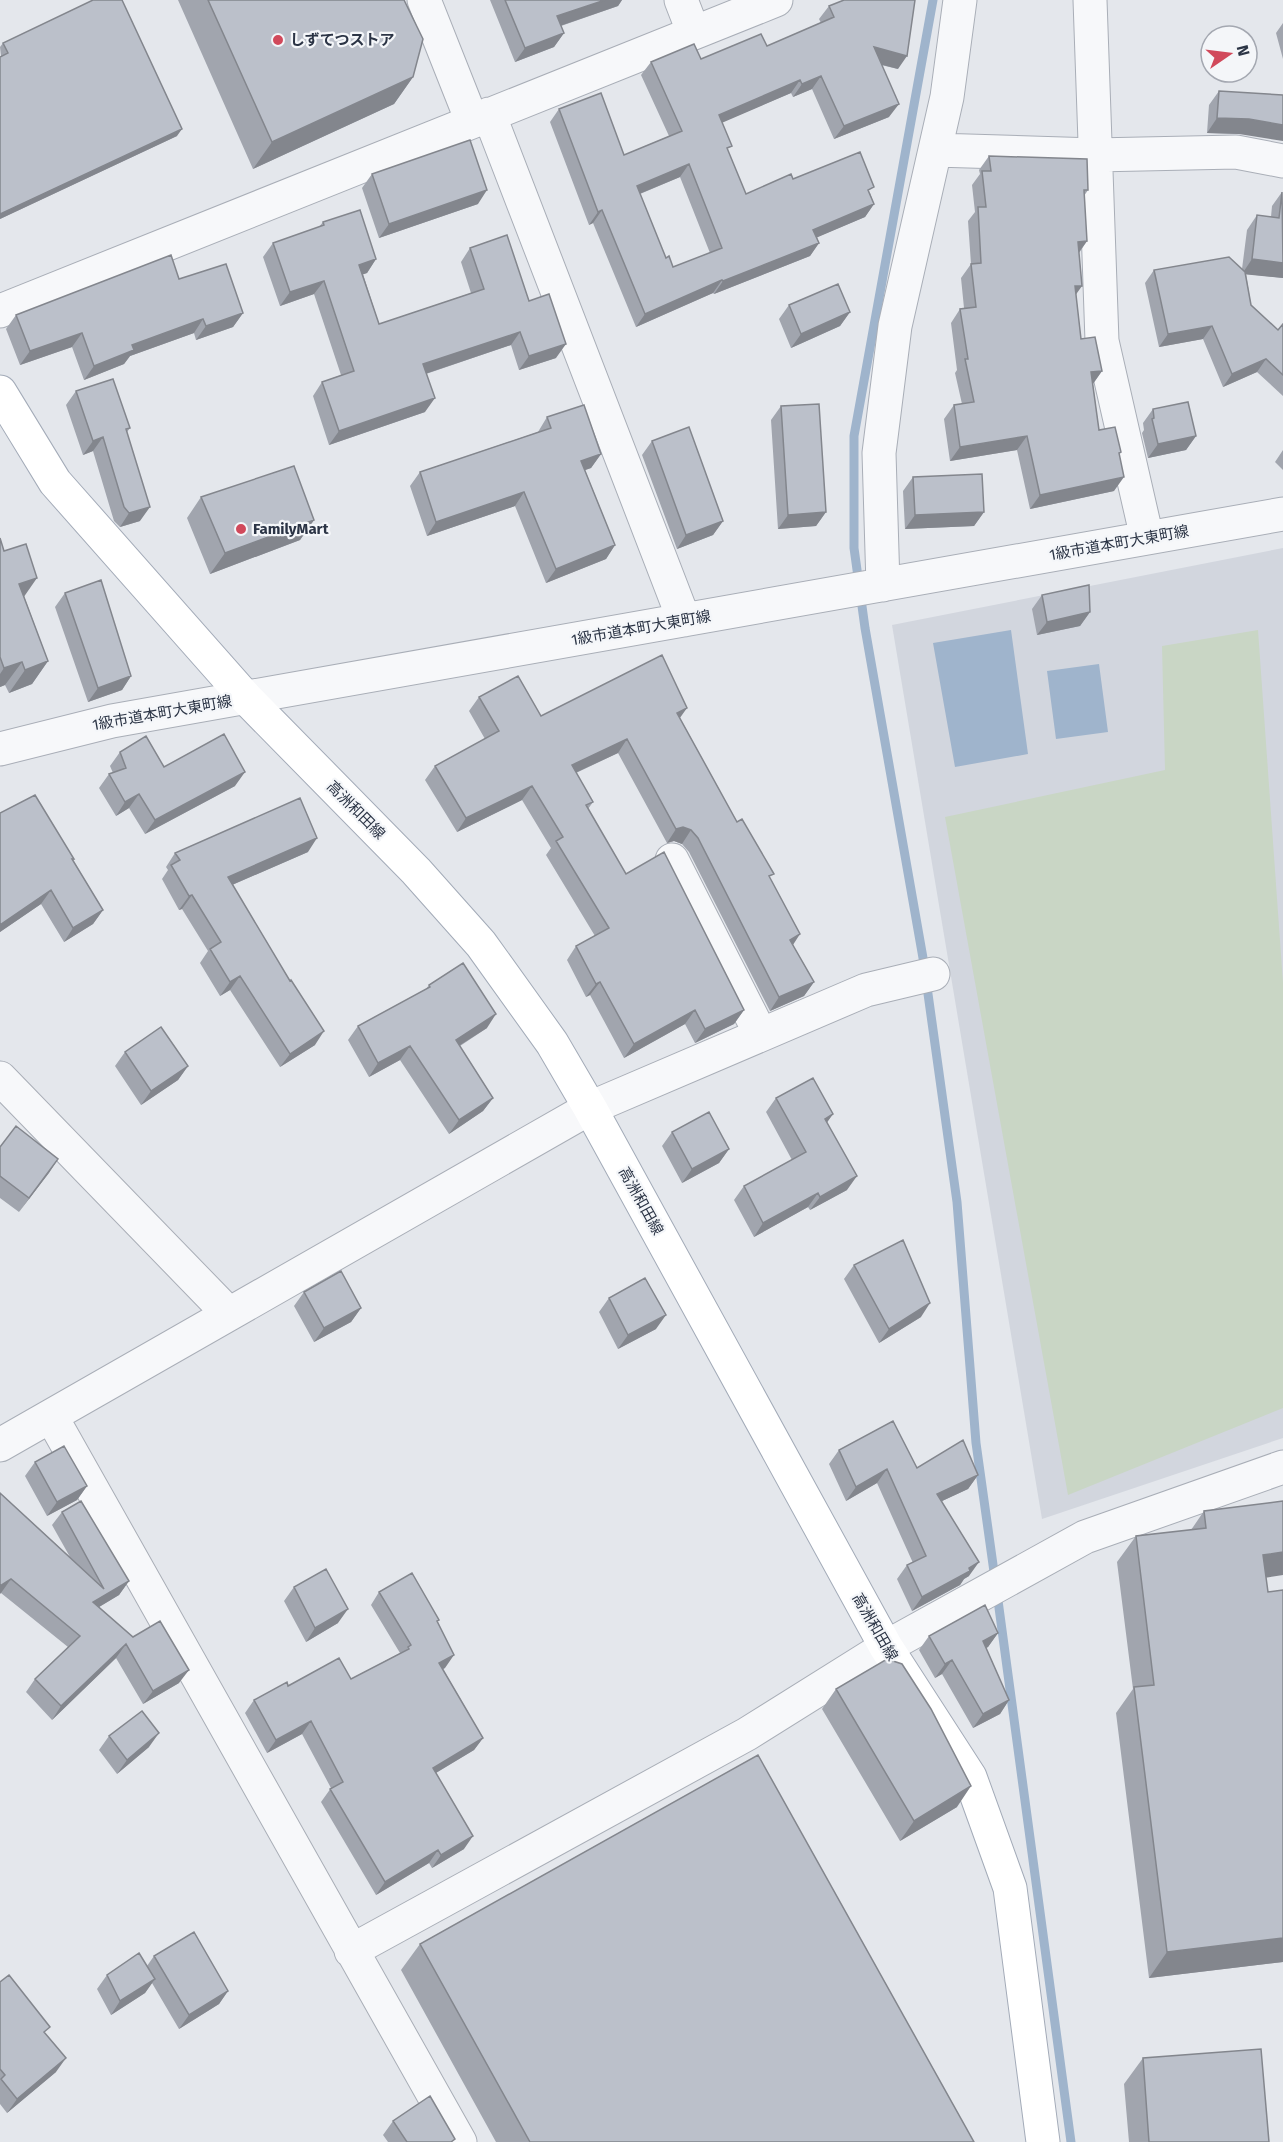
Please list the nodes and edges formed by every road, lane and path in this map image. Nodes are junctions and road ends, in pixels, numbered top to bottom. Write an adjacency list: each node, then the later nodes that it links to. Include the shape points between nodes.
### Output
1 (424, 0): 7 (street)
2 (681, 0): 6 (street)
3 (776, 0): 6 (street)
4 (960, 0): 8 (street, via 947,97)
5 (1090, 0): 9 (street)
6 (693, 32): 7 (street)
7 (480, 117): 11 (street); 16 (street)
8 (935, 150): 9 (street); 15 (street, via 895,326 879,453)
9 (1095, 155): 10 (street, via 1236,152); 14 (street, via 1102,341)
10 (1283, 160)
11 (0, 311)
12 (0, 392): 17 (main road, 高洲和田線, via 56,482)
13 (1283, 514): 14 (street, 1級市道本町大東町線)
14 (1147, 538): 15 (street, 1級市道本町大東町線)
15 (883, 585): 16 (street, 1級市道本町大東町線)
16 (684, 620): 17 (street, 1級市道本町大東町線)
17 (246, 698): 18 (street, 1級市道本町大東町線, via 112,721); 23 (main road, 高洲和田線, via 416,871 481,944 552,1043)
18 (0, 748)
19 (672, 860): 21 (street)
20 (933, 974): 21 (street, via 866,990)
21 (761, 1035): 23 (street)
22 (0, 1078): 24 (street)
23 (590, 1108): 24 (street); 28 (main road, 高洲和田線)
24 (228, 1313): 25 (street)
25 (51, 1416): 26 (street); 29 (street)
26 (0, 1445)
27 (1283, 1467): 28 (street, via 1085,1537)
28 (886, 1647): 29 (street, via 747,1734); 31 (main road, 高洲和田線, via 970,1777 1010,1888)
29 (351, 1951): 30 (street)
30 (460, 2142)
31 (1043, 2142)

